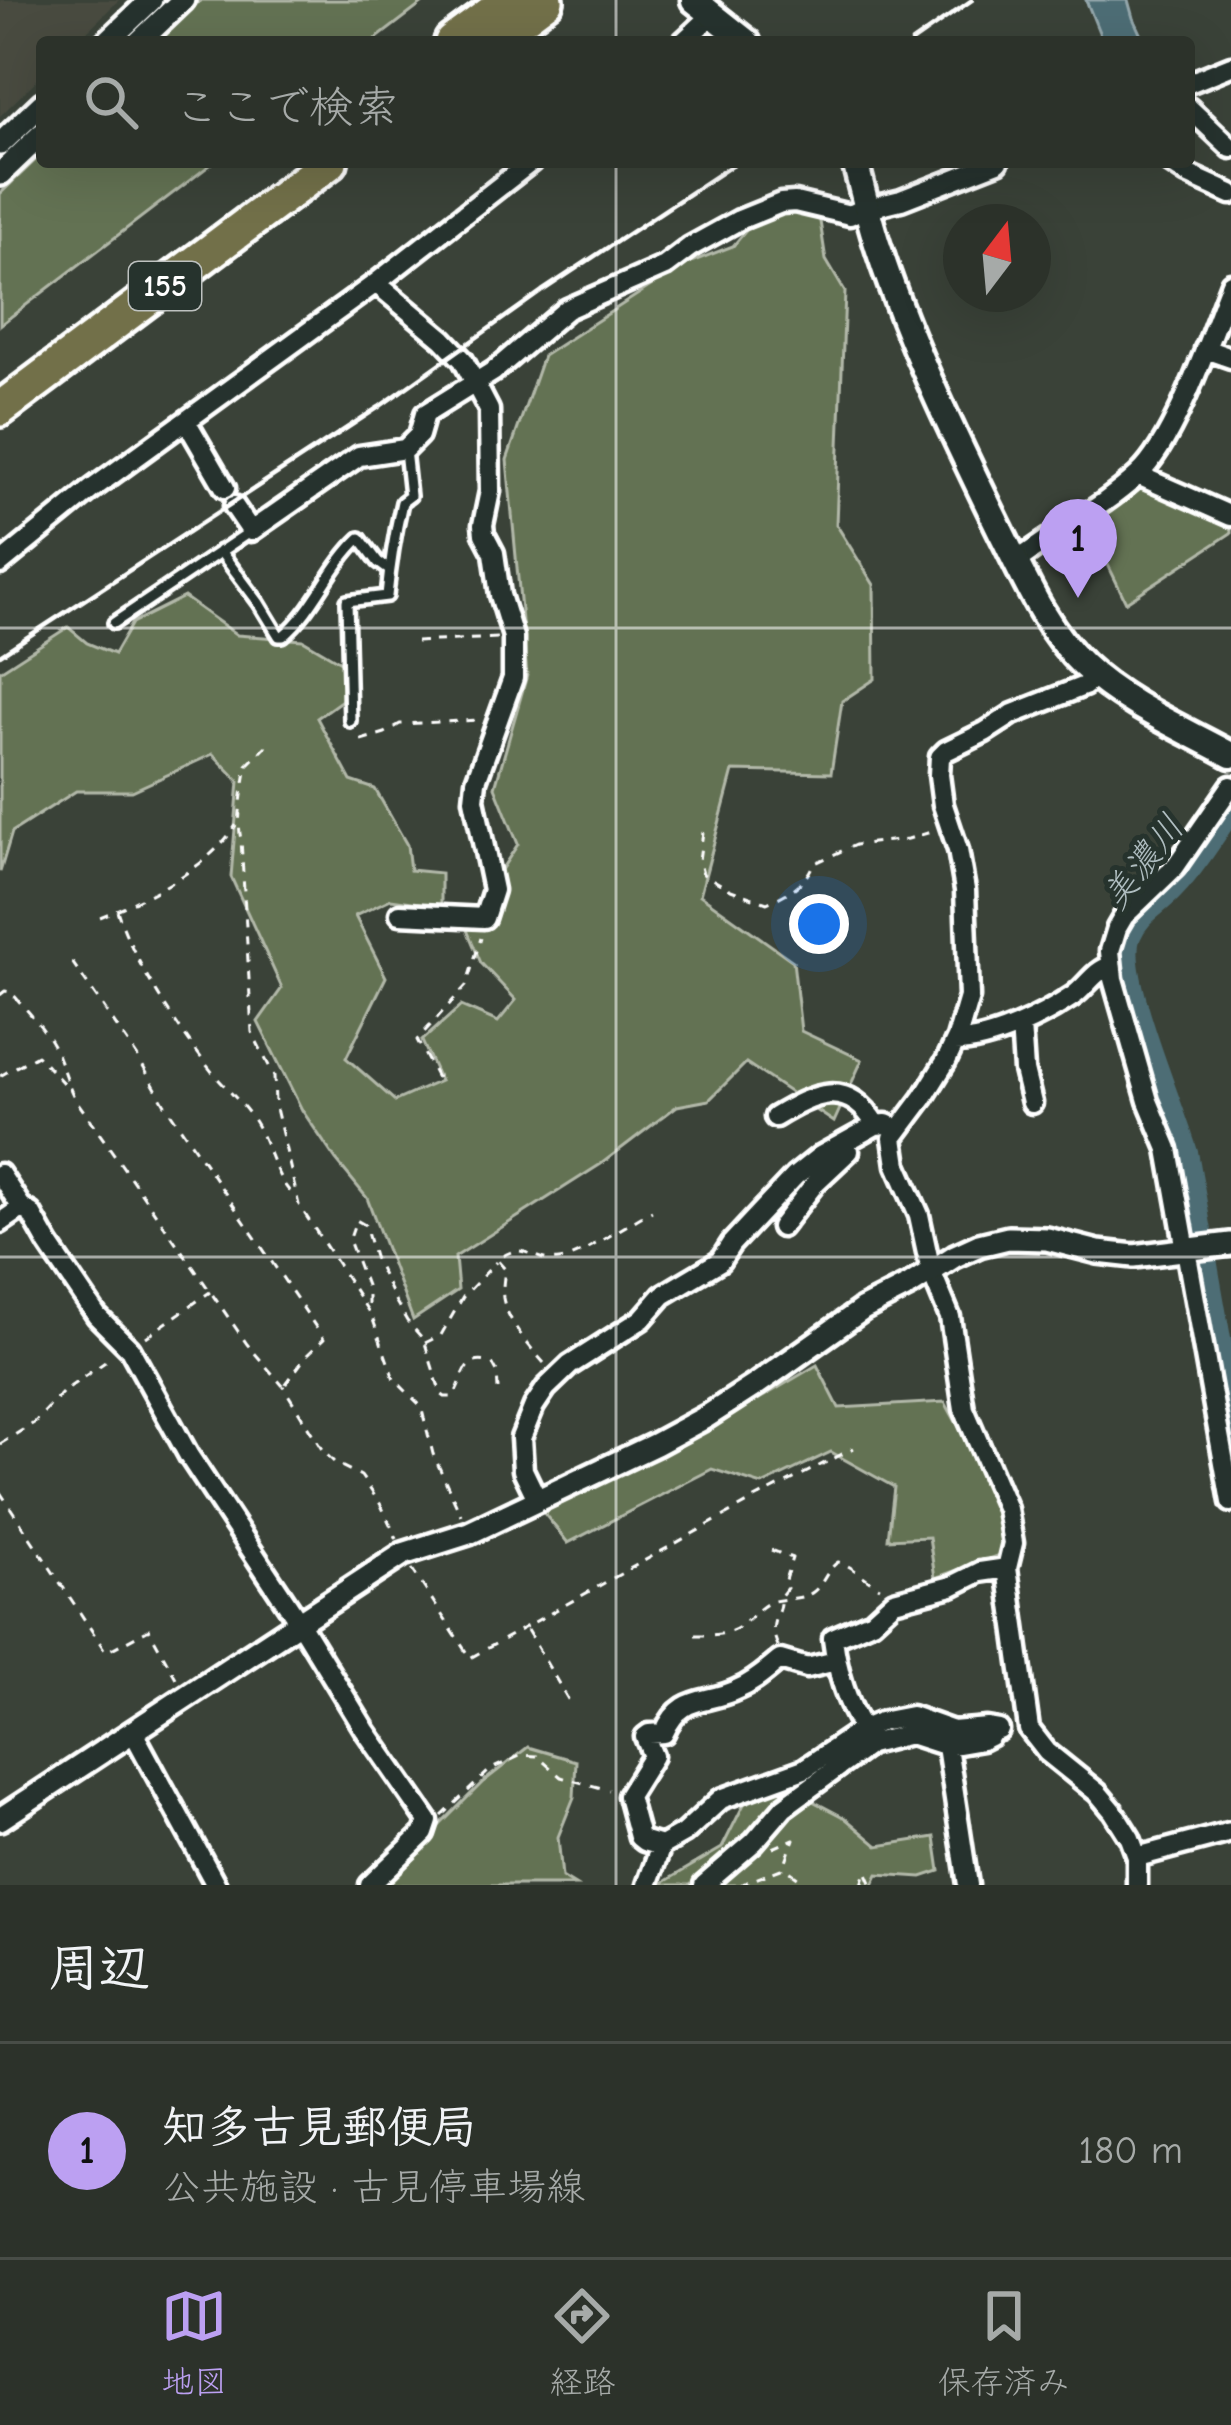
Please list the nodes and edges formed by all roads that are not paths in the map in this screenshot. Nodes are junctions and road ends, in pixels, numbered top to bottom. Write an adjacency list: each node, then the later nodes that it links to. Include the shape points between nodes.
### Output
1 (151, 0): 6 (street)
2 (183, 0): 7 (street)
3 (509, 0): 8 (highway)
4 (546, 0): 9 (highway)
5 (703, 8): 10 (street); 11 (main road)
6 (113, 36)
7 (145, 36)
8 (460, 36)
9 (498, 36)
10 (686, 36)
11 (738, 36)
12 (1231, 66): 13 (street)
13 (1195, 81)
14 (36, 110): 17 (street)
15 (1195, 114): 18 (street)
16 (36, 140): 25 (street)
17 (0, 144)
18 (1231, 148)
19 (288, 168): 32 (highway, 155)
20 (322, 168): 34 (highway, 155)
21 (523, 168): 28 (street)
22 (857, 168): 27 (main road)
23 (983, 168): 27 (street)
24 (1178, 168): 26 (street)
25 (0, 174)
26 (1231, 194)
27 (868, 209): 33 (street, via 850,215 782,203 739,220 664,266 567,309); 41 (main road, via 904,320)
28 (376, 283): 33 (street, via 443,339); 35 (street)
29 (1231, 283): 30 (street)
30 (1204, 349): 31 (street); 37 (street)
31 (1231, 358)
32 (0, 382)
33 (475, 385): 36 (street, via 425,414); 49 (street, via 489,410 484,534 513,637 513,678 476,781 494,890 484,918)
34 (0, 409)
35 (186, 421): 39 (street); 42 (street)
36 (405, 449): 39 (street, via 359,456); 43 (lane, via 410,496 402,502)
37 (1138, 475): 38 (street); 41 (street)
38 (1231, 516)
39 (251, 531): 40 (lane)
40 (220, 551): 43 (lane, via 283,636 304,619 360,538); 44 (lane)
41 (1016, 562): 45 (main road, via 1052,626)
42 (0, 564)
43 (389, 570): 46 (lane, via 387,596 347,601)
44 (114, 623)
45 (1097, 676): 47 (main road); 52 (street, via 940,757 965,890 969,997)
46 (350, 721)
47 (1231, 755)
48 (1231, 786): 50 (street, via 1175,867 1124,916)
49 (400, 914)
50 (1110, 966): 51 (street); 62 (street, via 1168,1149)
51 (1021, 1025): 52 (street); 53 (street)
52 (955, 1042): 56 (street)
53 (1032, 1102)
54 (776, 1117): 55 (street, via 827,1093 854,1100)
55 (876, 1125): 56 (street); 64 (street, via 820,1156 720,1261 557,1378 521,1438 523,1470)
56 (895, 1133): 60 (street, via 847,1152); 63 (street, via 897,1165)
57 (0, 1174): 58 (street)
58 (22, 1208): 59 (street); 67 (street, via 129,1348)
59 (0, 1223)
60 (781, 1227)
61 (1231, 1244): 62 (street)
62 (1187, 1250): 63 (street, via 1134,1256 1009,1238); 65 (street)
63 (931, 1271): 64 (street, via 706,1417); 66 (street, via 950,1317 964,1409 1006,1509 1013,1544)
64 (538, 1501): 67 (street, via 403,1554)
65 (1231, 1502)
66 (1007, 1568): 68 (street, via 896,1600 833,1639); 70 (street)
67 (298, 1622): 72 (street); 78 (street, via 428,1821)
68 (836, 1661): 69 (street); 76 (street, via 807,1668 777,1661 735,1691 686,1704 664,1733 645,1738 653,1756 628,1796 640,1837)
69 (863, 1729): 71 (street, via 911,1717 953,1731); 76 (street, via 804,1769 721,1799)
70 (1029, 1729): 71 (street); 77 (street, via 1098,1793)
71 (999, 1730): 73 (street)
72 (134, 1732): 74 (street); 79 (street)
73 (947, 1746): 81 (street, via 910,1734 870,1744 784,1807); 82 (street)
74 (0, 1819)
75 (1231, 1832): 77 (street)
76 (661, 1846): 80 (street)
77 (1137, 1857): 83 (street)
78 (372, 1884)
79 (216, 1885)
80 (647, 1885)
81 (704, 1885)
82 (968, 1885)
83 (1137, 1885)

